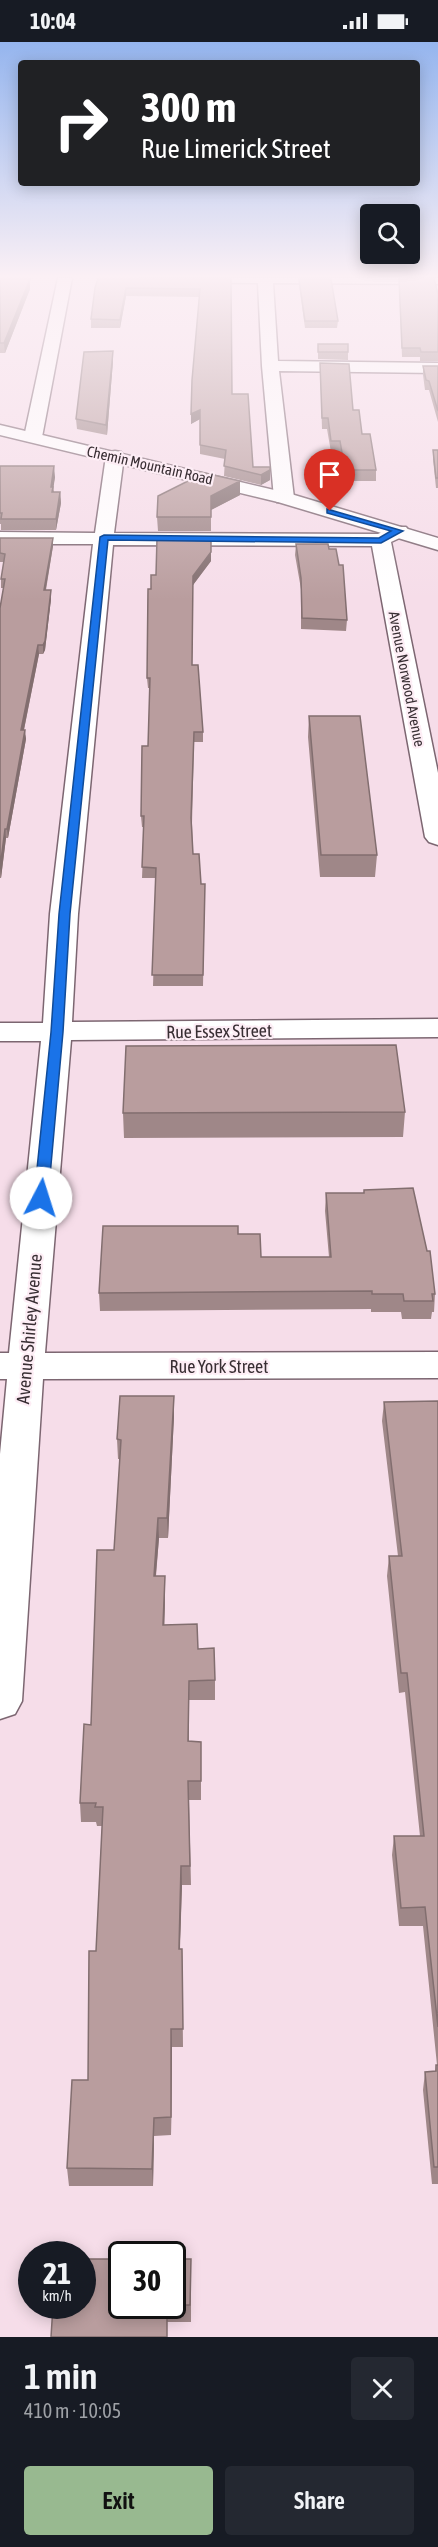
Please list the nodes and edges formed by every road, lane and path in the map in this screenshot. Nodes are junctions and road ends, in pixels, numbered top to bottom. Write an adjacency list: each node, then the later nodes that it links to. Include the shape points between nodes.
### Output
1 (43, 385): 4 (street)
2 (272, 385): 6 (street)
3 (0, 430): 4 (street, Chemin Mountain Road)
4 (33, 437): 5 (street, Chemin Mountain Road)
5 (115, 456): 6 (street, Chemin Mountain Road); 8 (street, Avenue Shirley Avenue)
6 (284, 498): 7 (street, Chemin Mountain Road)
7 (390, 536): 8 (street); 10 (street, Chemin Mountain Road); 11 (street, Avenue Norwood Avenue)
8 (104, 537): 9 (street); 14 (street, Avenue Shirley Avenue, via 64,914)
9 (0, 538)
10 (438, 544)
11 (438, 837)
12 (438, 1028): 14 (street, Rue Essex Street)
13 (0, 1032): 14 (street, Rue Essex Street)
14 (57, 1032): 16 (street, Avenue Shirley Avenue)
15 (438, 1365): 16 (street, Rue York Street)
16 (13, 1366): 17 (street, Avenue Shirley Avenue)
17 (0, 1701)

